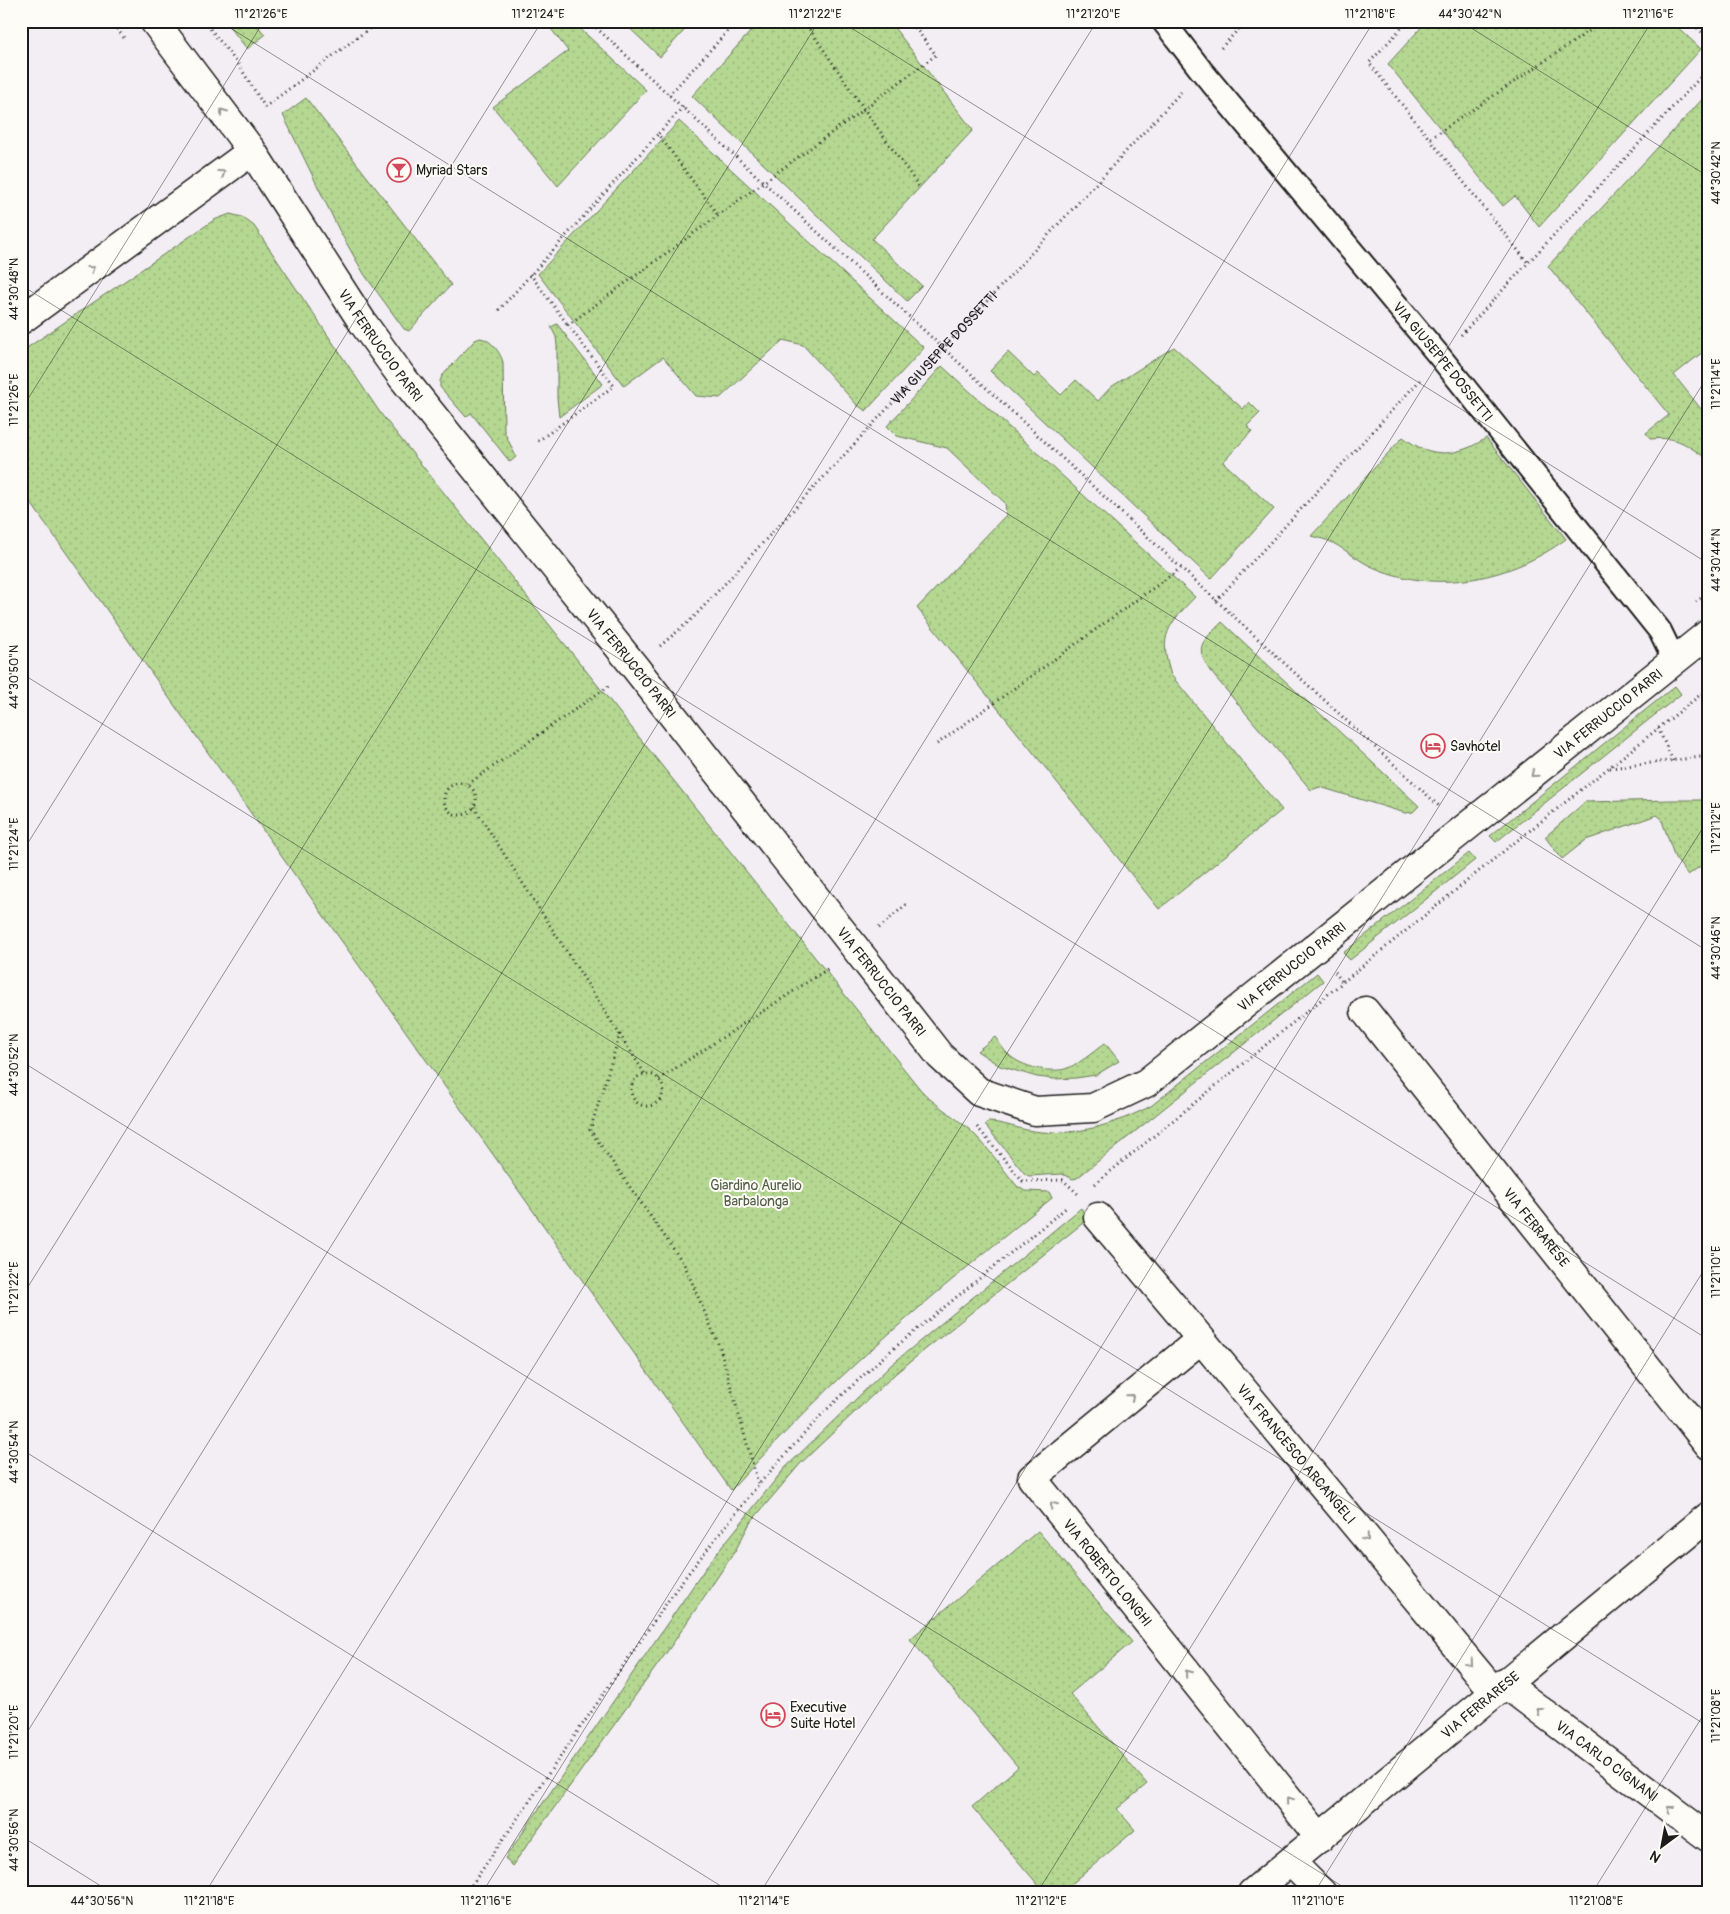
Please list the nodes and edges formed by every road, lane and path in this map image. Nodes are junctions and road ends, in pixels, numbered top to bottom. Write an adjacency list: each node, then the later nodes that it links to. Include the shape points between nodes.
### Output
1 (154, 21): 20 (street, VIA FERRUCCIO PARRI, one-way to 1)
2 (204, 21): 3 (path, via 266,107)
3 (379, 21)
4 (590, 21): 15 (path)
5 (737, 21): 15 (path)
6 (804, 21): 17 (path)
7 (910, 21): 17 (path, via 936,55)
8 (1163, 21): 14 (street, VIA GIUSEPPE DOSSETTI)
9 (1246, 21): 14 (path, VIA GIUSEPPE DOSSETTI)
10 (1408, 21): 19 (path, via 1369,63)
11 (1604, 21): 19 (path)
12 (1690, 21): 13 (path)
13 (1708, 38)
14 (1201, 70): 29 (path, VIA GIUSEPPE DOSSETTI); 34 (street, VIA GIUSEPPE DOSSETTI, via 1441,358 1660,631)
15 (669, 95): 16 (path)
16 (683, 107): 18 (path); 21 (path)
17 (864, 109): 21 (path); 22 (path)
18 (658, 134): 23 (path); 25 (path)
19 (1430, 138): 24 (path)
20 (252, 152): 27 (street, one-way to 20); 34 (street, VIA FERRUCCIO PARRI, one-way to 20, via 1146,1084 1093,1108 1036,1111 979,1092 940,1056 402,377)
21 (763, 182): 23 (path); 29 (path)
22 (920, 188)
23 (718, 215): 28 (path)
24 (1528, 263)
25 (530, 274): 26 (path); 28 (path)
26 (499, 310)
27 (21, 320)
28 (568, 325): 30 (path, via 614,386)
29 (943, 349): 31 (path); 32 (path, VIA GIUSEPPE DOSSETTI)
30 (538, 441)
31 (1181, 568): 40 (path); 46 (path)
32 (688, 624)
33 (1709, 633): 34 (street, VIA FERRUCCIO PARRI)
34 (1675, 662)
35 (609, 686): 44 (path)
36 (1709, 688): 37 (path)
37 (1702, 694): 38 (path); 39 (path)
38 (1709, 703)
39 (1658, 727): 42 (path); 43 (path)
40 (937, 744)
41 (1709, 756): 42 (path)
42 (1673, 761): 43 (path)
43 (1610, 768): 54 (path, via 1486,865)
44 (468, 784): 45 (path, via 475,792); 45 (path, via 458,782 448,788 444,803 456,814 466,814)
45 (474, 807): 51 (path)
46 (1440, 807)
47 (909, 902): 48 (path)
48 (874, 932)
49 (832, 966): 53 (path)
50 (1365, 1011): 58 (street, VIA FERRARESE)
51 (620, 1034): 52 (path); 59 (path, via 590,1130 684,1264 720,1348)
52 (645, 1074): 53 (path); 53 (path, via 634,1079 630,1089 633,1100 643,1106 653,1105 661,1098 663,1089)
53 (659, 1079)
54 (1088, 1190)
55 (1080, 1196): 59 (path, via 882,1358 822,1413)
56 (1098, 1217): 57 (street, VIA FRANCESCO ARCANGELI)
57 (1201, 1338): 61 (street, VIA FRANCESCO ARCANGELI, one-way to 61); 62 (street, VIA ROBERTO LONGHI, one-way to 57, via 1032,1478)
58 (1709, 1445)
59 (759, 1484): 65 (path, via 679,1584)
60 (1709, 1516): 61 (street, VIA FERRARESE)
61 (1499, 1688): 62 (street, VIA FERRARESE); 63 (street, VIA CARLO CIGNANI, one-way to 61)
62 (1320, 1838): 64 (street, VIA FERRARESE)
63 (1709, 1838)
64 (1291, 1862): 66 (street, VIA FERRARESE); 67 (street)
65 (466, 1893)
66 (1252, 1893)
67 (1322, 1893)

